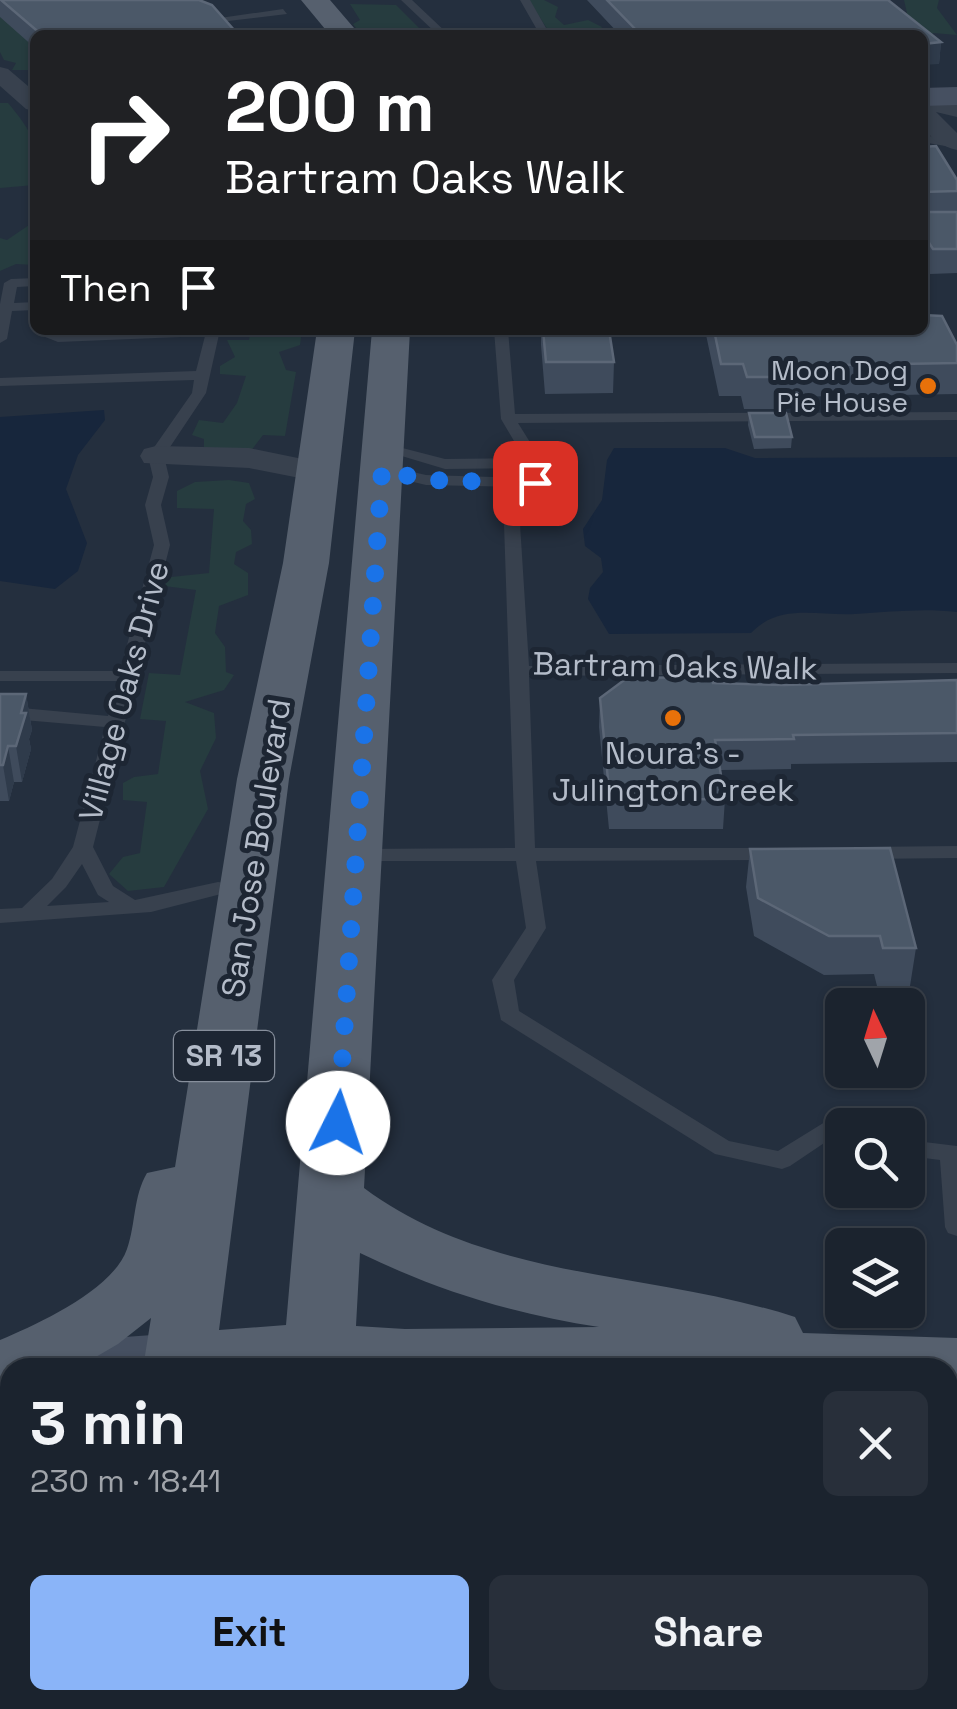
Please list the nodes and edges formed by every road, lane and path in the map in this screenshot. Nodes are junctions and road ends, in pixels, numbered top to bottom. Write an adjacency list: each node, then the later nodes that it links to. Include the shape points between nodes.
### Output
1 (315, 0): 6 (main road)
2 (406, 0): 7 (lane)
3 (525, 0): 8 (lane)
4 (285, 16): 5 (lane)
5 (211, 20)
6 (340, 30)
7 (439, 30)
8 (542, 30)
9 (0, 74): 10 (street)
10 (30, 100)
11 (934, 110): 12 (street, via 941,135)
12 (957, 143)
13 (957, 157): 14 (street)
14 (928, 158)
15 (30, 282): 16 (lane, via 10,282)
16 (6, 307): 17 (lane); 23 (lane)
17 (30, 309)
18 (52, 335): 19 (lane)
19 (124, 335)
20 (212, 335): 25 (lane)
21 (391, 335): 29 (main road)
22 (501, 335): 28 (lane)
23 (0, 339)
24 (334, 345): 29 (main road, via 350,402 350,433 368,464); 33 (main road, San Jose Boulevard / SR 13)
25 (202, 375): 26 (lane); 31 (lane)
26 (0, 382)
27 (957, 416): 28 (lane)
28 (508, 420): 30 (lane)
29 (382, 459): 30 (lane); 32 (lane, via 426,480); 34 (main road)
30 (536, 463): 32 (lane, Bartram Oaks Walk)
31 (159, 466): 33 (street); 38 (lane, Village Oaks Drive, via 153,505 162,545)
32 (535, 483): 36 (lane, Bartram Oaks Walk, via 512,524)
33 (313, 490): 34 (main road, via 343,492); 41 (main road, San Jose Boulevard / SR 13, via 306,563)
34 (376, 584): 46 (main road)
35 (957, 668): 36 (lane, Bartram Oaks Walk)
36 (520, 670): 47 (lane)
37 (0, 676): 38 (lane)
38 (128, 676): 40 (lane, Village Oaks Drive)
39 (0, 712): 40 (lane)
40 (116, 722): 42 (lane, Village Oaks Drive)
41 (263, 779): 48 (main road, via 235,795); 58 (main road, San Jose Boulevard / SR 13)
42 (83, 846): 49 (lane, via 105,890); 50 (lane, Village Oaks Drive)
43 (957, 852): 45 (lane)
44 (797, 854): 47 (lane)
45 (837, 854)
46 (357, 855): 47 (lane); 55 (main road)
47 (525, 855): 52 (lane, via 536,928 502,980 509,1015 723,1148 782,1160)
48 (218, 888): 49 (lane); 57 (main road, via 160,1255 130,1296 85,1331)
49 (130, 906): 50 (lane)
50 (30, 911): 51 (lane)
51 (0, 916)
52 (825, 1131)
53 (925, 1149): 54 (lane)
54 (955, 1152): 56 (lane)
55 (333, 1200): 59 (main road); 62 (main road, via 373,1230 444,1264 525,1289 650,1308)
56 (957, 1227)
57 (33, 1358)
58 (180, 1358)
59 (319, 1358)
60 (376, 1358): 61 (main road)
61 (726, 1358)
62 (863, 1358)

